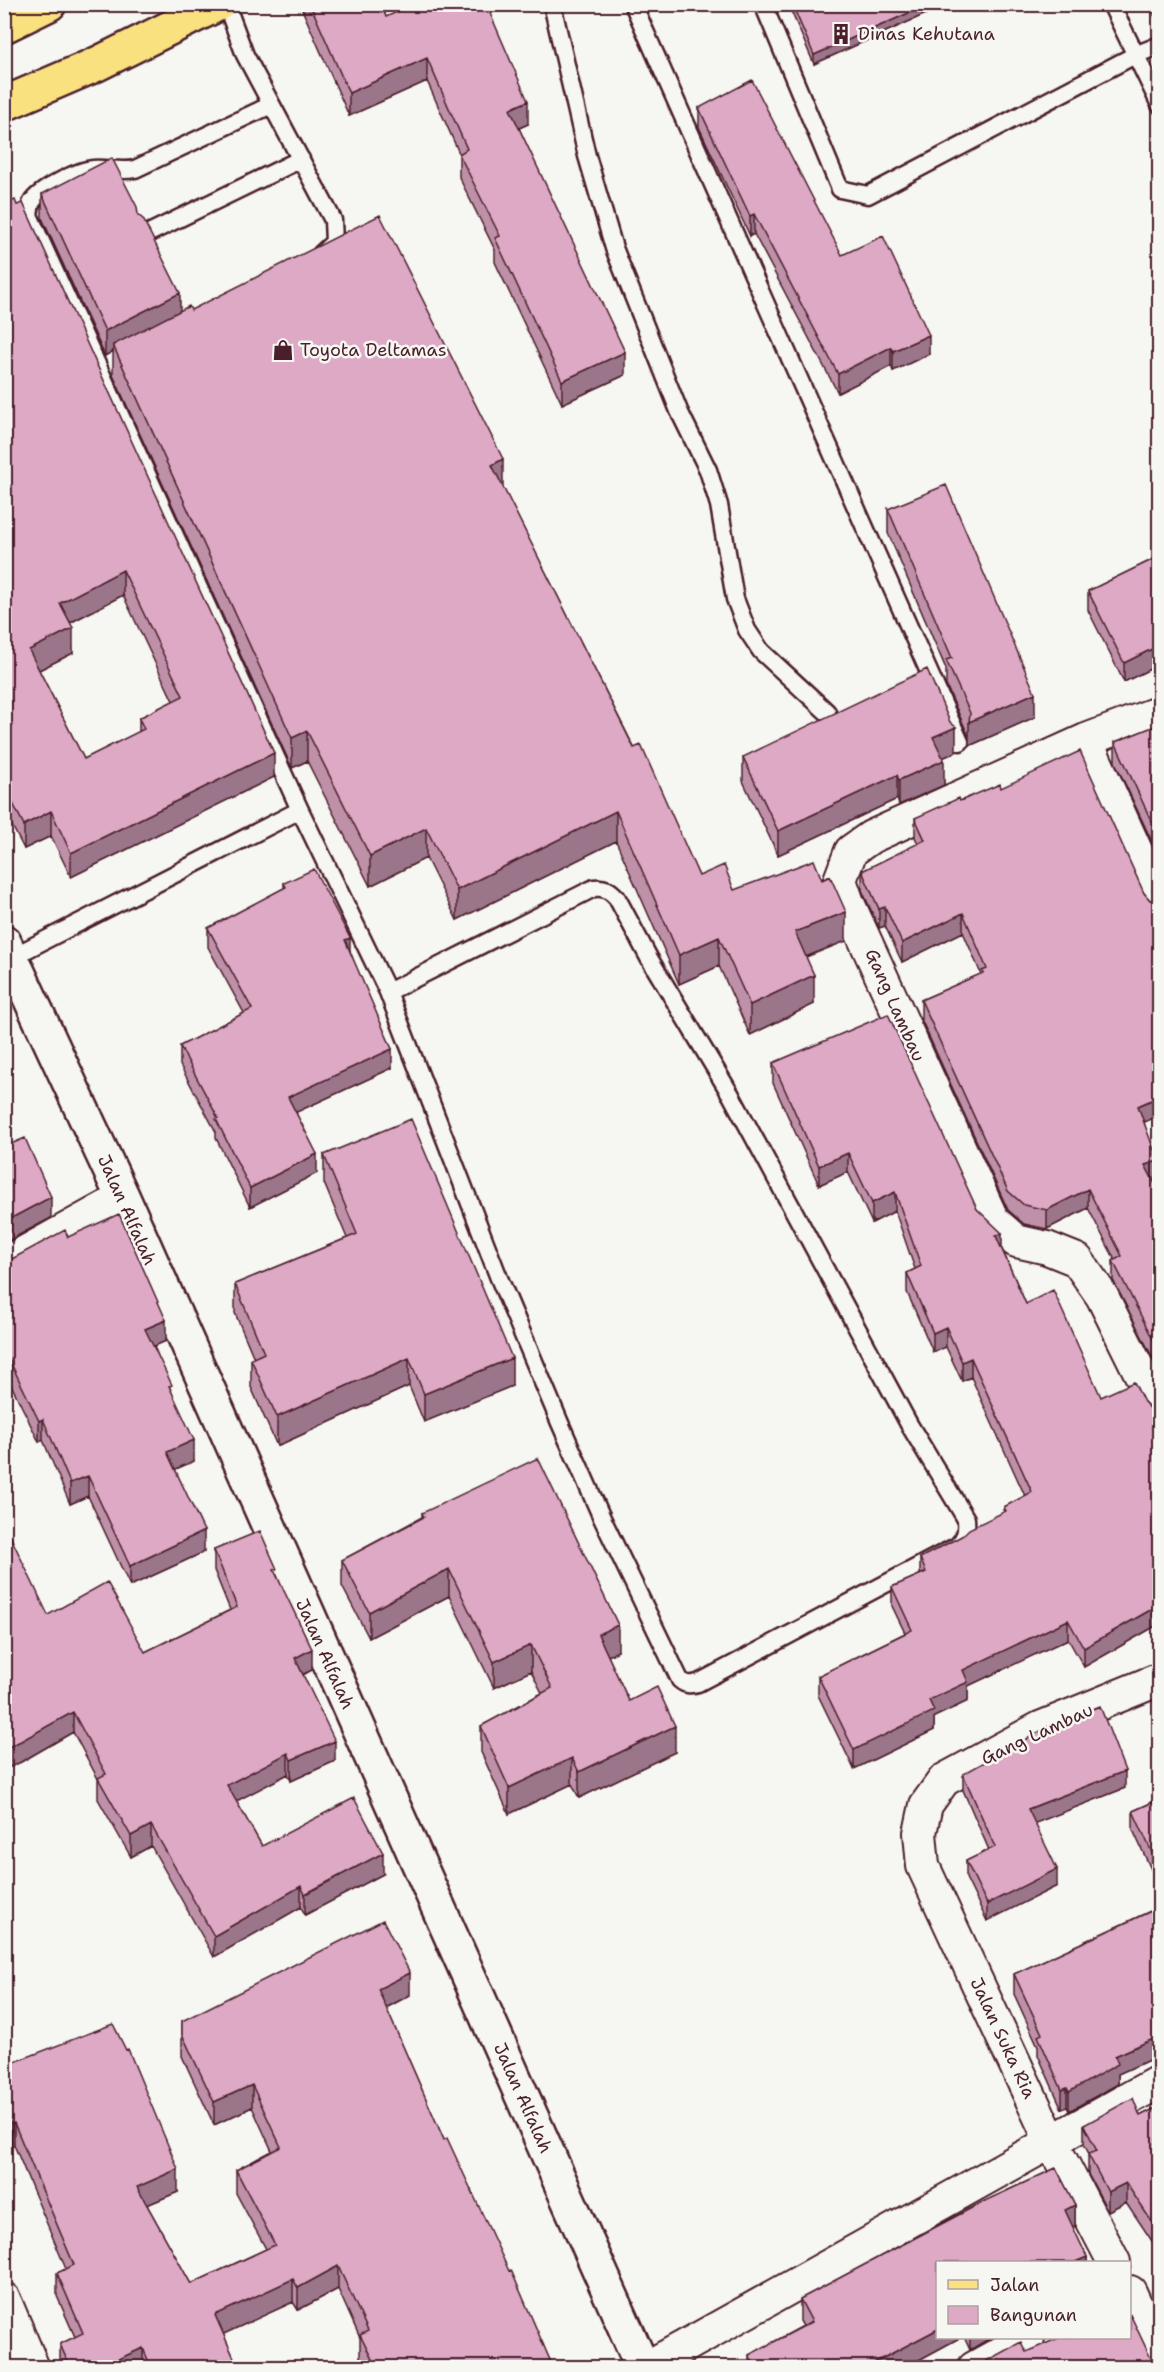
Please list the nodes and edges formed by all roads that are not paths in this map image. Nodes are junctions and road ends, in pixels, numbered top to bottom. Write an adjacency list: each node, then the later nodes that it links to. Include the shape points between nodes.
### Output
1 (49, 4): 8 (main road)
2 (218, 4): 11 (main road, via 97,64)
3 (226, 4): 12 (lane, via 245,55)
4 (552, 4): 17 (lane, via 587,156 614,248 679,411 708,470 719,505 735,599 747,630 761,651)
5 (633, 4): 20 (lane)
6 (763, 4): 10 (lane, via 840,189 868,195)
7 (1111, 4): 10 (lane)
8 (4, 26)
9 (1160, 45): 10 (lane)
10 (1135, 55): 13 (lane)
11 (4, 104)
12 (271, 105): 14 (lane); 21 (lane, via 135,169 77,172 31,202 29,215 106,367)
13 (1160, 105)
14 (301, 159): 15 (lane); 16 (lane, via 333,220 334,242)
15 (147, 234)
16 (306, 263)
17 (826, 712)
18 (1160, 712): 19 (street, Gang Lambau)
19 (1086, 740): 22 (street); 27 (street, Gang Lambau, via 871,837 851,851 840,880 993,1221 1016,1241 1077,1260 1102,1296)
20 (960, 742)
21 (300, 810): 23 (lane); 24 (lane)
22 (1160, 904)
23 (8, 949): 25 (street, Jalan Alfalah)
24 (388, 992): 24 (lane, via 560,1423 680,1680 685,1684 698,1683 963,1540 966,1519 904,1415 731,1095 611,891 594,888)
25 (123, 1198): 26 (street); 38 (street, Jalan Alfalah)
26 (4, 1264)
27 (1160, 1413)
28 (1160, 1679): 29 (street, Gang Lambau, via 1040,1728 944,1780)
29 (926, 1805): 31 (street, Jalan Suka Ria, via 920,1833 923,1866)
30 (1160, 2081): 31 (street)
31 (1051, 2141): 32 (street, Jalan Suka Ria); 38 (street)
32 (1113, 2261)
33 (1131, 2294): 36 (street)
34 (4, 2299): 37 (street)
35 (1024, 2339): 39 (street)
36 (1160, 2358)
37 (33, 2367)
38 (645, 2367)
39 (974, 2367)

